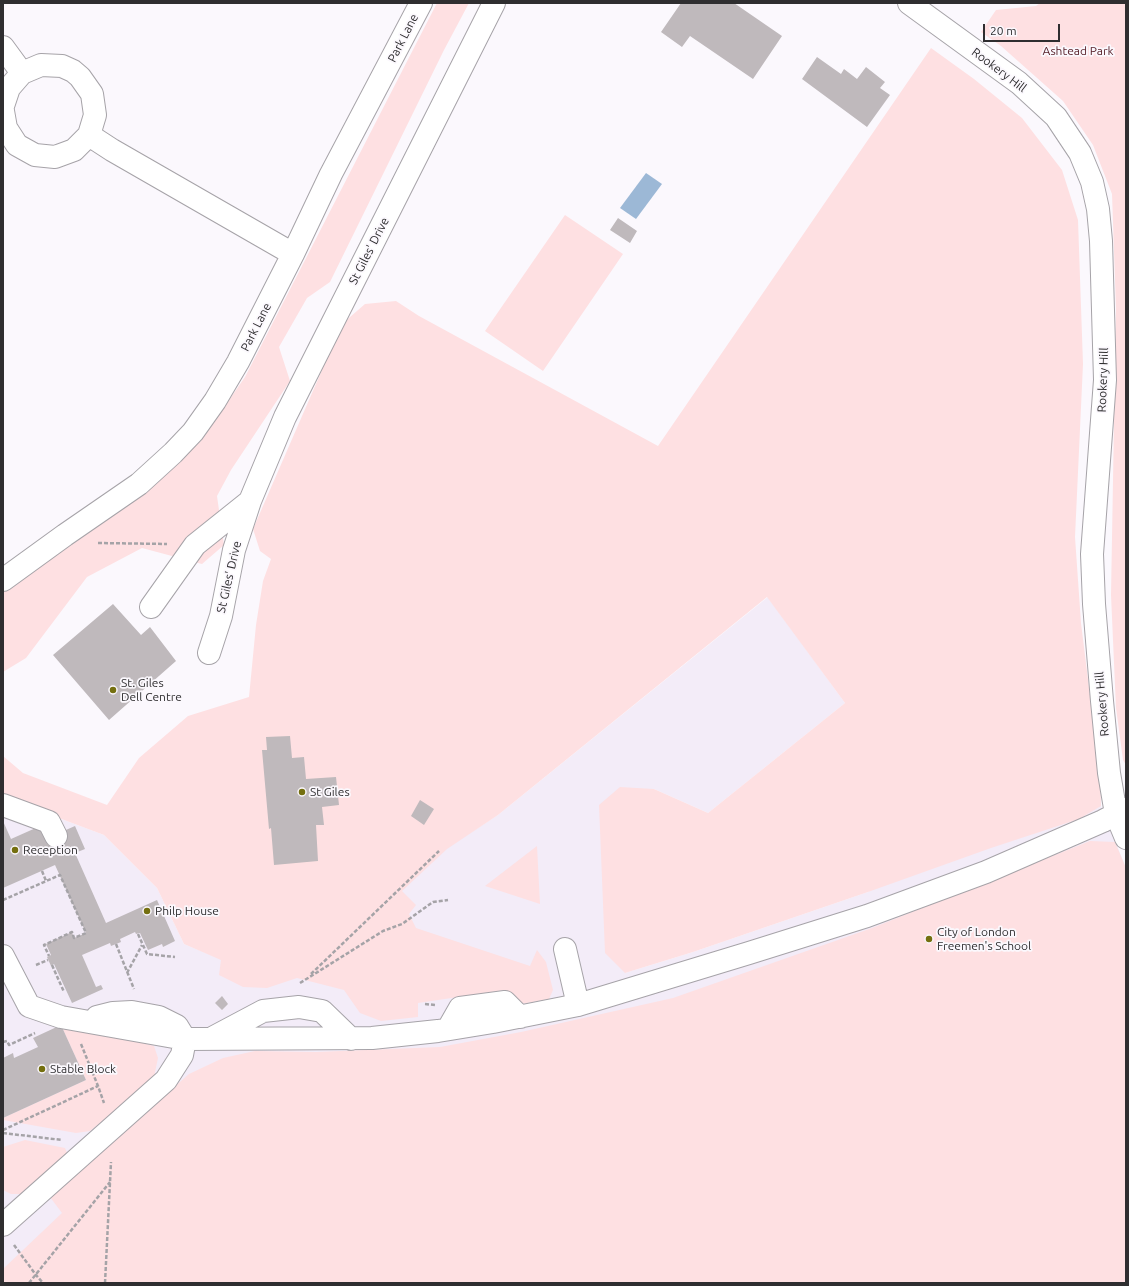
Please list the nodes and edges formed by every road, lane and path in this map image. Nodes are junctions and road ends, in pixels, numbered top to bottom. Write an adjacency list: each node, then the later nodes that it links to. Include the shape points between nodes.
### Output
1 (421, 3): 9 (street, Park Lane)
2 (494, 3): 10 (street, St Giles' Drive, via 285,417)
3 (909, 3): 17 (street, Rookery Hill, via 1020,83 1056,117 1080,153 1092,182 1101,241 1104,380 1092,554 1094,604 1109,773)
4 (3, 47): 5 (street)
5 (22, 73): 6 (street, via 8,88); 8 (street, via 42,65 62,66 80,77 92,94 95,115)
6 (3, 106)
7 (3, 111): 8 (street, via 6,128 17,145 35,155 55,157 74,150)
8 (89, 135): 9 (street)
9 (293, 254): 13 (street, Park Lane, via 238,362 193,432 139,484)
10 (250, 501): 12 (street, St Giles' Drive); 15 (street, St Giles' Drive, via 234,550 221,616)
11 (98, 542): 12 (path)
12 (195, 545): 14 (street, St Giles' Drive)
13 (3, 580)
14 (151, 607)
15 (209, 653)
16 (3, 805): 18 (street, via 50,822)
17 (1121, 812): 19 (street, Rookery Hill); 38 (street, via 986,872 867,916)
18 (56, 836)
19 (1126, 838)
20 (439, 851): 34 (path)
21 (42, 871): 22 (path)
22 (46, 881): 23 (path); 31 (path, via 60,875 86,933 74,938 72,932 44,944 48,958)
23 (3, 900)
24 (448, 900): 34 (path, via 433,902 402,924 383,931)
25 (138, 934): 27 (path)
26 (116, 944): 33 (path)
27 (142, 944): 30 (path, via 147,954); 33 (path)
28 (565, 949): 38 (street)
29 (3, 957): 41 (street, via 29,1006 61,1017)
30 (175, 957)
31 (42, 963)
32 (52, 965): 37 (path)
33 (127, 973): 36 (path)
34 (306, 979): 35 (path)
35 (294, 986)
36 (135, 992)
37 (65, 994)
38 (578, 1005): 40 (street, via 448,1029)
39 (42, 1030): 43 (path, via 9,1045 7,1041)
40 (351, 1038): 42 (street); 42 (street, via 322,1010 299,1007 263,1011)
41 (185, 1039): 42 (street); 46 (street, via 182,1055 166,1080)
42 (211, 1039)
43 (3, 1042)
44 (98, 1086): 45 (path)
45 (3, 1131): 46 (path, via 70,1141)
46 (87, 1150): 48 (street)
47 (110, 1182): 49 (path)
48 (8, 1234): 49 (path)
49 (36, 1275): 50 (path); 51 (path)
50 (29, 1283)
51 (43, 1283)

